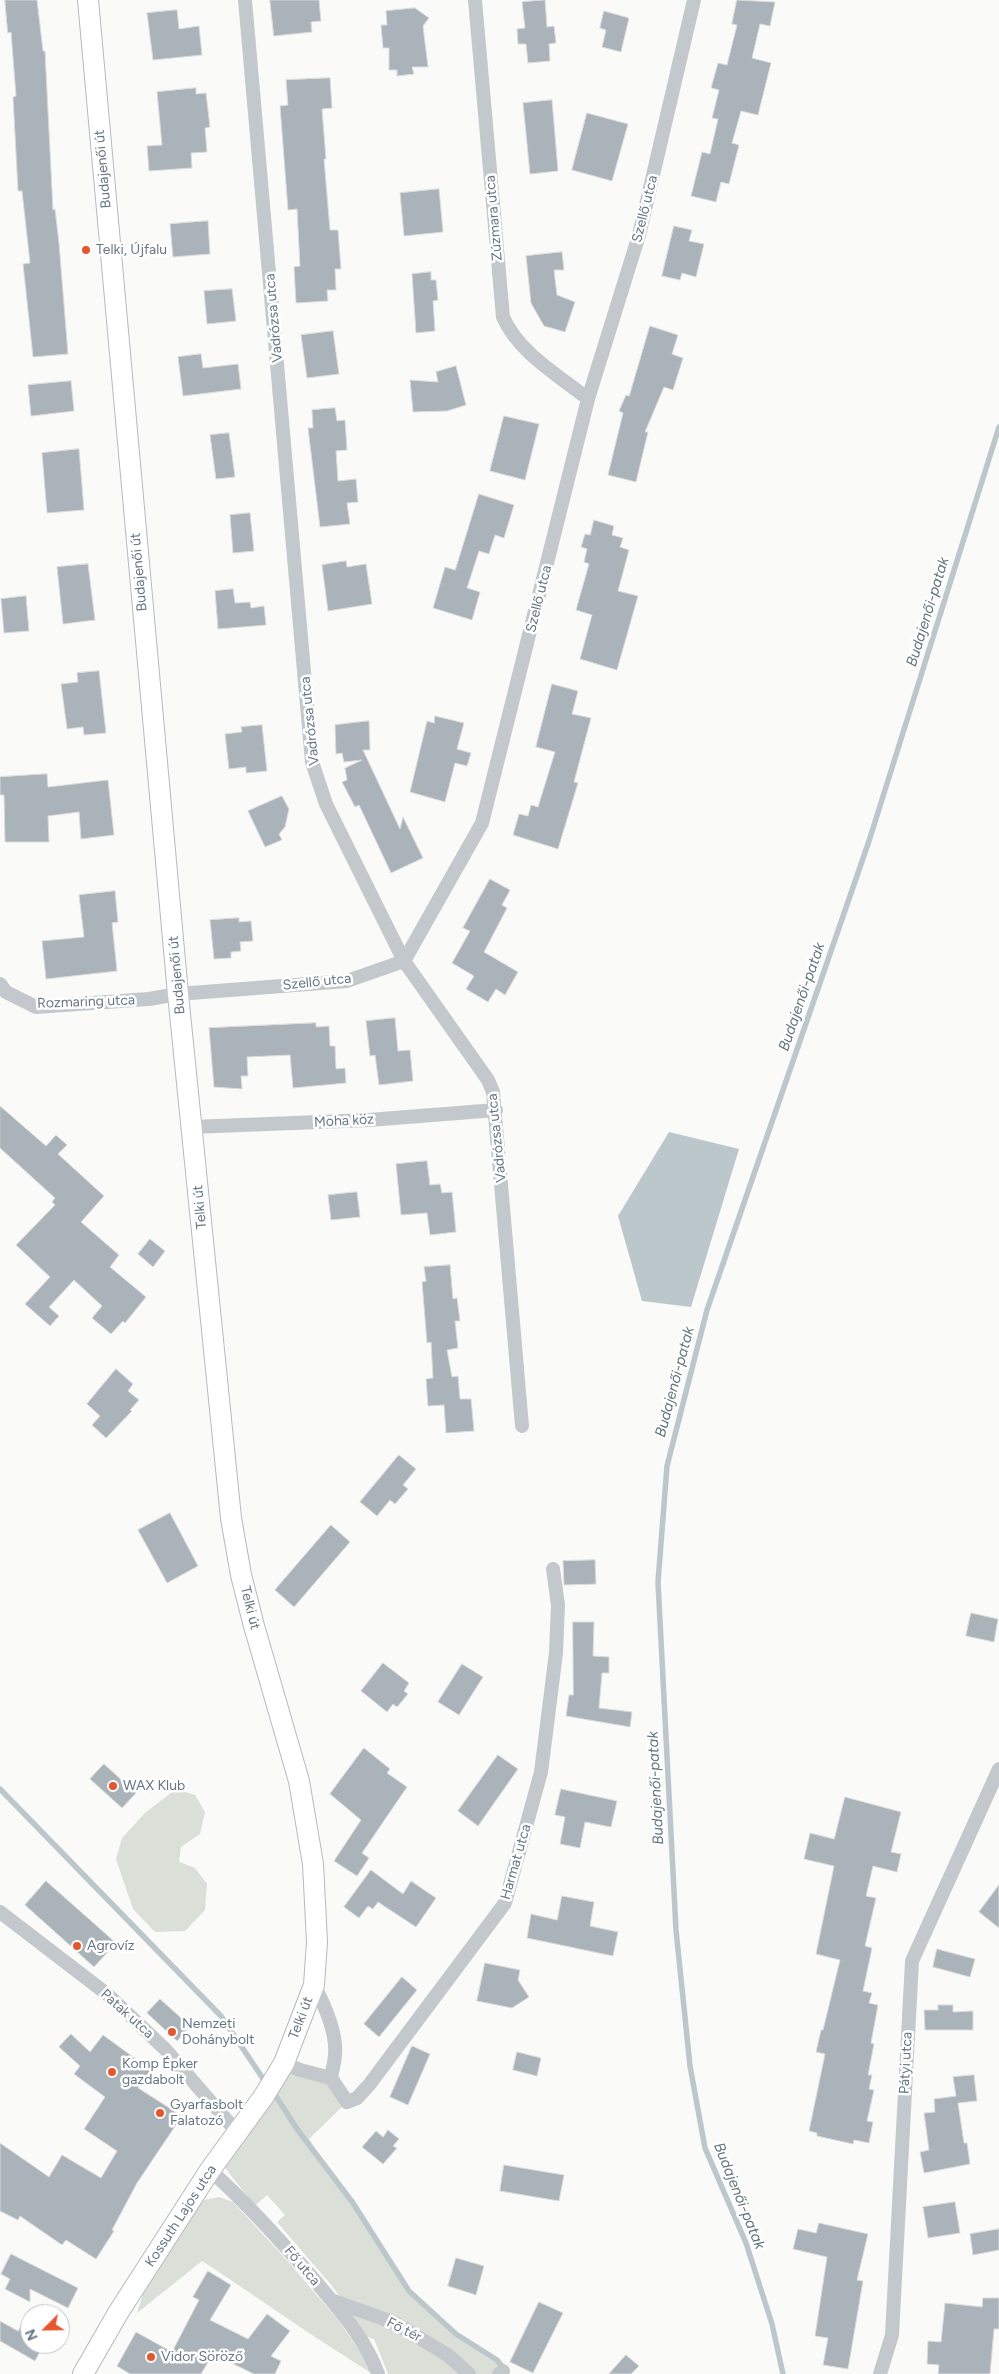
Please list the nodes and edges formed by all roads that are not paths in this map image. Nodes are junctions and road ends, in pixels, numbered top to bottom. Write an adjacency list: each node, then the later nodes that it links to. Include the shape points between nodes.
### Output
1 (88, 0): 8 (main road, Budajenői út)
2 (245, 0): 6 (street, Vadrózsa utca, via 312,762 326,804)
3 (475, 0): 5 (street, Zúzmara utca, via 503,317 510,333 529,352)
4 (694, 0): 5 (street, Szellő utca, via 639,235)
5 (588, 399): 6 (street, Szellő utca, via 482,823)
6 (404, 961): 8 (street, Szellő utca, via 347,981); 9 (street, Vadrózsa utca, via 488,1080)
7 (0, 984): 8 (street, Rozmaring utca, via 6,992 36,1007)
8 (178, 994): 10 (main road, Budajenői út)
9 (496, 1110): 10 (street, Moha köz); 11 (street, Vadrózsa utca)
10 (194, 1135): 15 (main road, Telki út, via 231,1518 254,1626 299,1781 313,1864 317,1942)
11 (522, 1426)
12 (553, 1569): 17 (street, Harmat utca, via 558,1605 556,1653 541,1772 505,1903 458,1970 357,2098 347,2102)
13 (999, 1769): 24 (street, Pátyi utca, via 912,1961 892,2335)
14 (0, 1912): 18 (street, Patak utca, via 107,1994 165,2049)
15 (314, 1986): 16 (main road, Telki út); 17 (street, via 323,2001 336,2053)
16 (279, 2071): 17 (street, via 300,2070); 18 (main road, Kossuth Lajos utca)
17 (330, 2078)
18 (237, 2132): 19 (main road, Kossuth Lajos utca)
19 (210, 2170): 20 (street, Fő utca, via 250,2207); 21 (main road, Kossuth Lajos utca, via 118,2314)
20 (331, 2300): 22 (street, Fő utca, via 356,2329); 23 (street, Fő tér, via 395,2323 449,2356)
21 (84, 2374)
22 (378, 2374)
23 (469, 2374)
24 (880, 2374)

